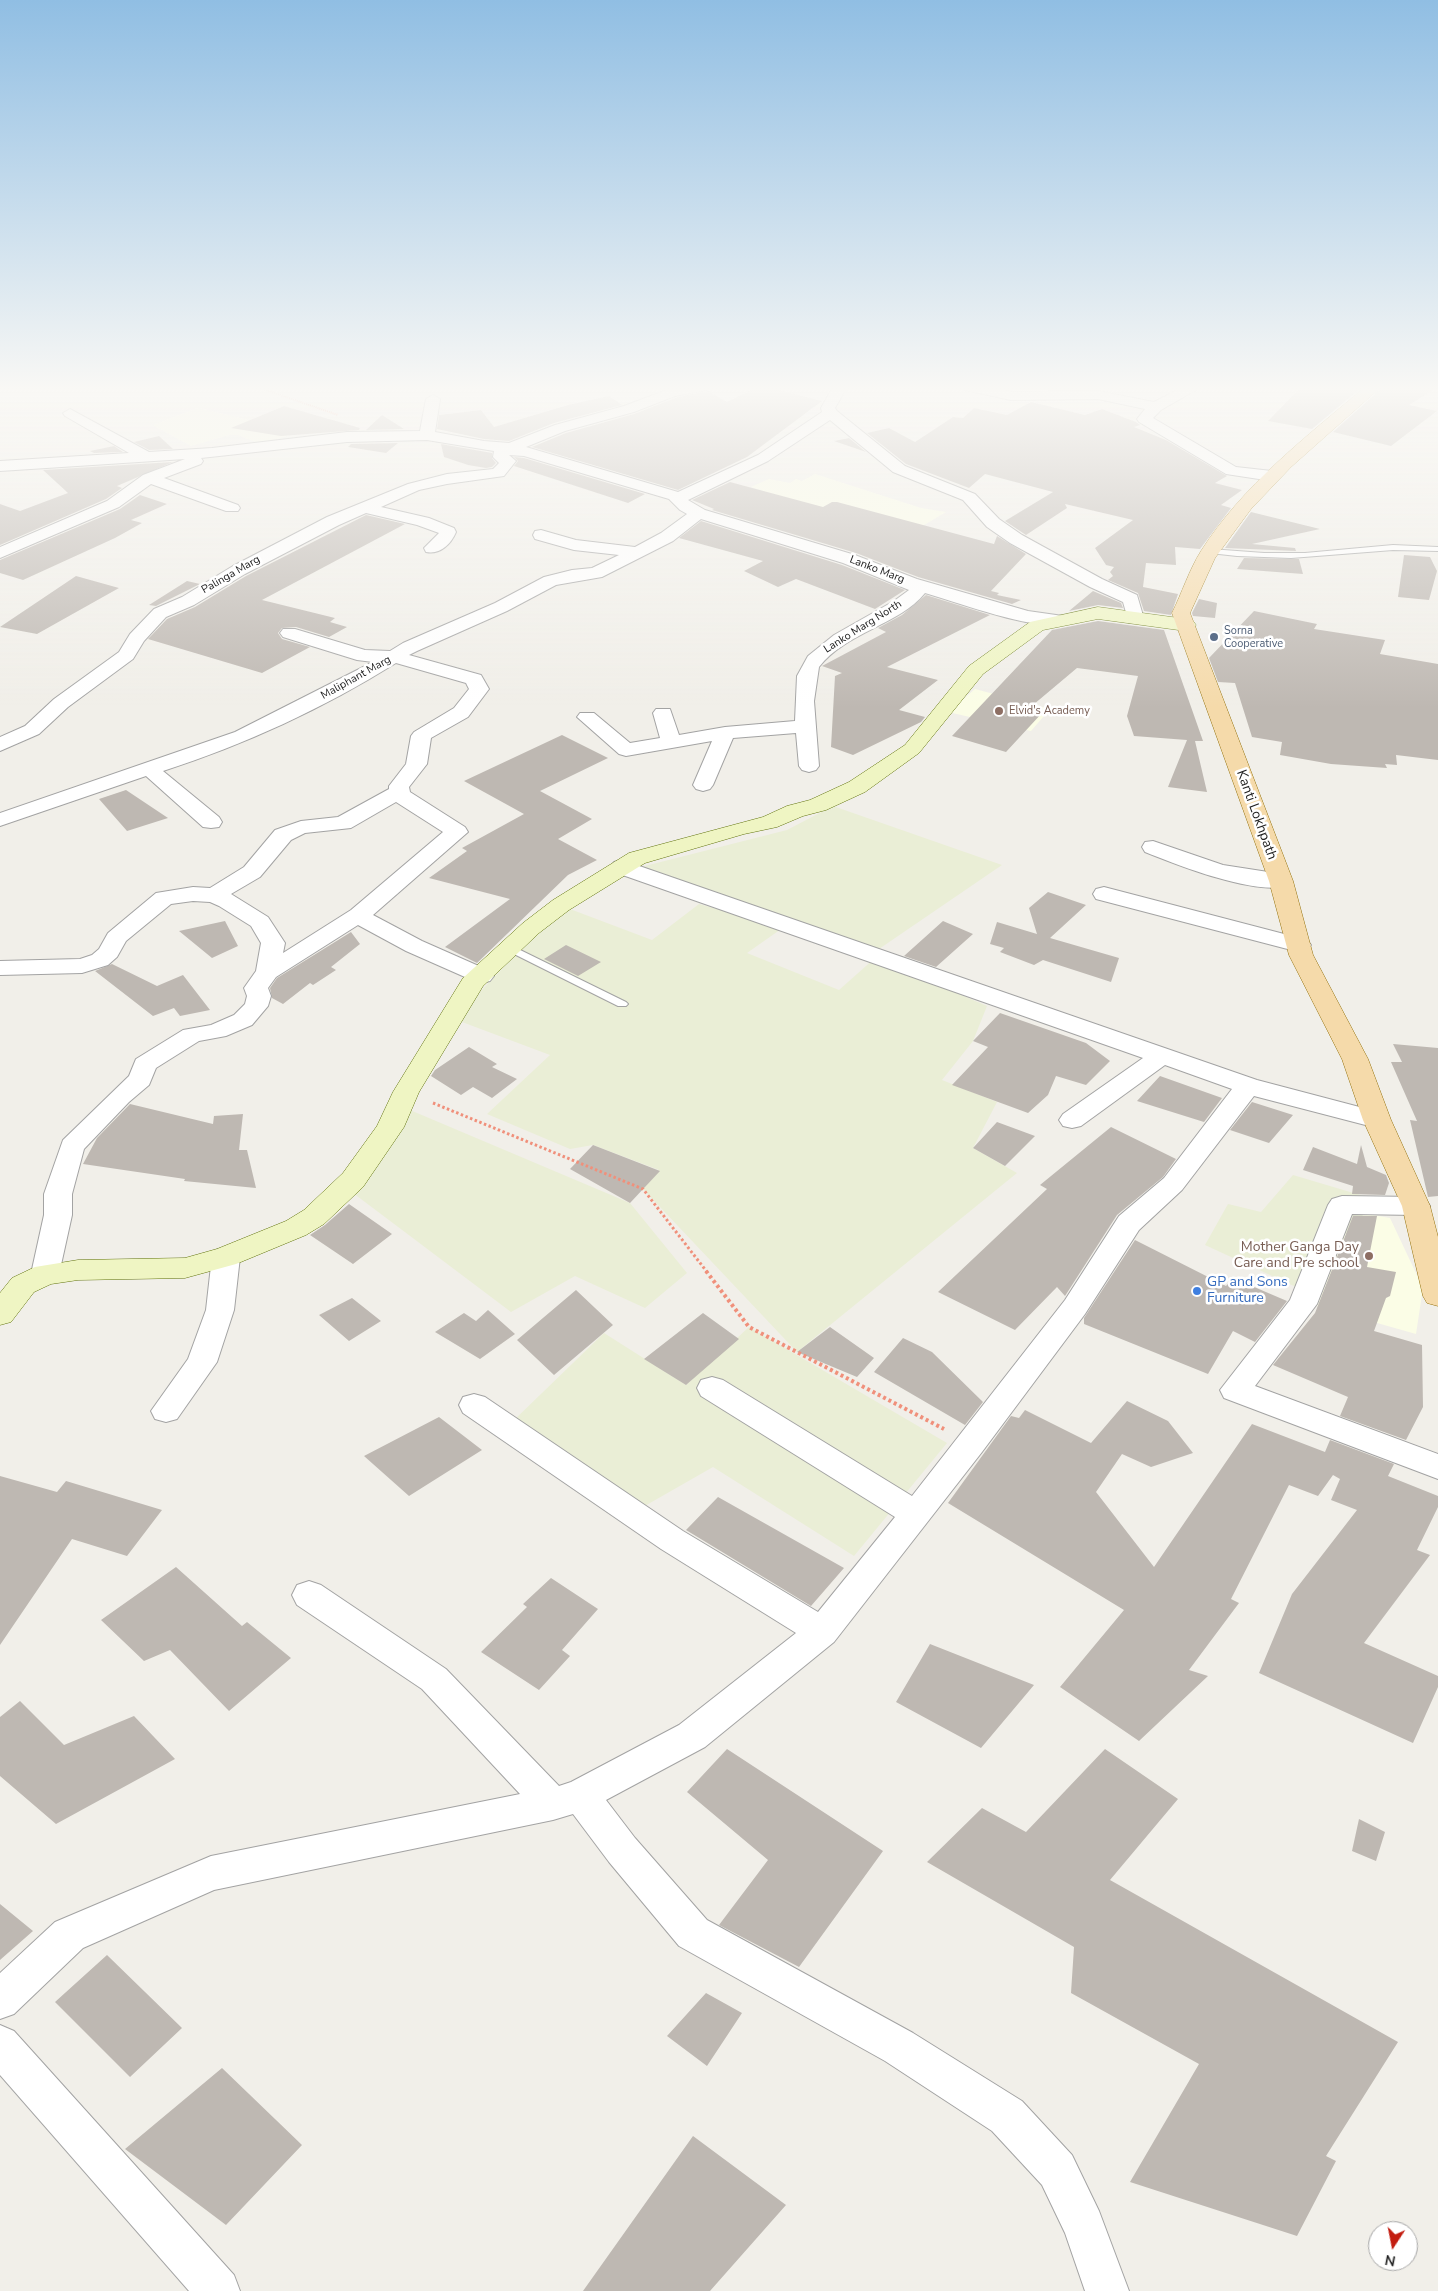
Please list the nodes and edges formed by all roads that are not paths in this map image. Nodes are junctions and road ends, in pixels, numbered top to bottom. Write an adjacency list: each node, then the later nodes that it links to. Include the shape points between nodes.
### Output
1 (129, 494): 17 (street)
2 (193, 494): 9 (street)
3 (398, 494): 10 (street, Palinga Marg)
4 (664, 494): 8 (street, Lanko Marg)
5 (687, 494): 8 (street)
6 (961, 494): 19 (street, via 969,497 993,523 1016,539 1131,599)
7 (1257, 494): 15 (main road, Kanti Lokhpath)
8 (678, 498): 11 (street, Lanko Marg)
9 (232, 508)
10 (365, 508): 13 (street, via 446,528 445,539); 29 (street, Palinga Marg, via 298,537 188,601 160,613 136,638 126,655 61,703 32,730)
11 (699, 513): 16 (street, Maliphant Marg, via 666,537); 18 (street, Lanko Marg, via 849,559)
12 (541, 535): 16 (street, via 574,545)
13 (432, 548)
14 (1438, 549): 15 (lane, via 1418,546 1319,555 1248,556)
15 (1210, 551): 21 (main road, Kanti Lokhpath, via 1181,614)
16 (635, 552): 23 (street, Maliphant Marg, via 596,573 550,582)
17 (0, 553)
18 (911, 584): 20 (street, Lanko Marg, via 1027,616); 26 (street, Lanko Marg North, via 918,589 915,594 825,649 813,662 805,679)
19 (1135, 619): 20 (main road, via 1098,612); 21 (main road)
20 (1057, 620): 37 (main road, via 1030,631 976,670 912,749 857,787 770,822 637,858)
21 (1186, 625): 38 (main road, Kanti Lokhpath)
22 (289, 633): 23 (street, via 364,656)
23 (394, 657): 31 (street, Maliphant Marg, via 242,736); 33 (street, via 474,679 479,689 459,716 420,736 414,772 399,786)
24 (663, 713): 28 (street)
25 (587, 717): 28 (street, via 626,750)
26 (805, 726): 27 (street); 30 (street, Lanko Marg North)
27 (725, 733): 28 (street); 32 (street)
28 (671, 741)
29 (0, 746)
30 (809, 766)
31 (148, 768): 34 (street, Maliphant Marg, via 55,798); 35 (street)
32 (703, 785)
33 (399, 792): 40 (street, via 343,823 301,827 283,835 252,872); 41 (street, via 457,832 424,856)
34 (0, 820)
35 (211, 822)
36 (1153, 847): 38 (street, via 1197,866 1248,879)
37 (622, 867): 43 (main road, via 561,905); 48 (street)
38 (1281, 881): 42 (main road, Kanti Lokhpath)
39 (1104, 894): 42 (street)
40 (214, 895): 44 (street, via 164,898 116,938 109,952 100,960 82,966); 45 (street, via 260,922 273,943)
41 (360, 915): 45 (street); 46 (street, via 414,946)
42 (1298, 945): 51 (main road, Kanti Lokhpath, via 1355,1059)
43 (510, 948): 46 (main road); 47 (lane)
44 (0, 968)
45 (268, 972): 54 (street, via 256,988 259,996 256,1006 243,1020 217,1032 192,1035 145,1064 140,1079 72,1146 58,1194 58,1216)
46 (482, 976): 53 (main road, via 472,983 406,1092 390,1127 353,1180 296,1228)
47 (622, 1004)
48 (1162, 1056): 49 (street); 50 (street)
49 (1248, 1086): 51 (street); 61 (street, via 1173,1184 1129,1223 1075,1307)
50 (1072, 1120)
51 (1376, 1120): 52 (main road, Kanti Lokhpath)
52 (1416, 1206): 55 (main road, Kanti Lokhpath); 60 (street, via 1342,1205 1303,1304 1236,1390)
53 (226, 1257): 54 (main road, via 185,1268 78,1270); 59 (street, via 220,1310 202,1362)
54 (45, 1274): 56 (main road, via 23,1285)
55 (1438, 1296)
56 (0, 1314)
57 (712, 1388): 61 (street)
58 (474, 1405): 63 (street, via 672,1540)
59 (166, 1411)
60 (1438, 1467)
61 (916, 1514): 63 (street)
62 (309, 1595): 64 (street, via 434,1678)
63 (822, 1632): 64 (street, via 692,1736)
64 (567, 1800): 65 (street, via 210,1873 69,1935); 68 (street, via 622,1850 693,1933 899,2047 1007,2116 1057,2170 1084,2226)
65 (0, 2000)
66 (0, 2045): 67 (street)
67 (218, 2291)
68 (1107, 2291)

